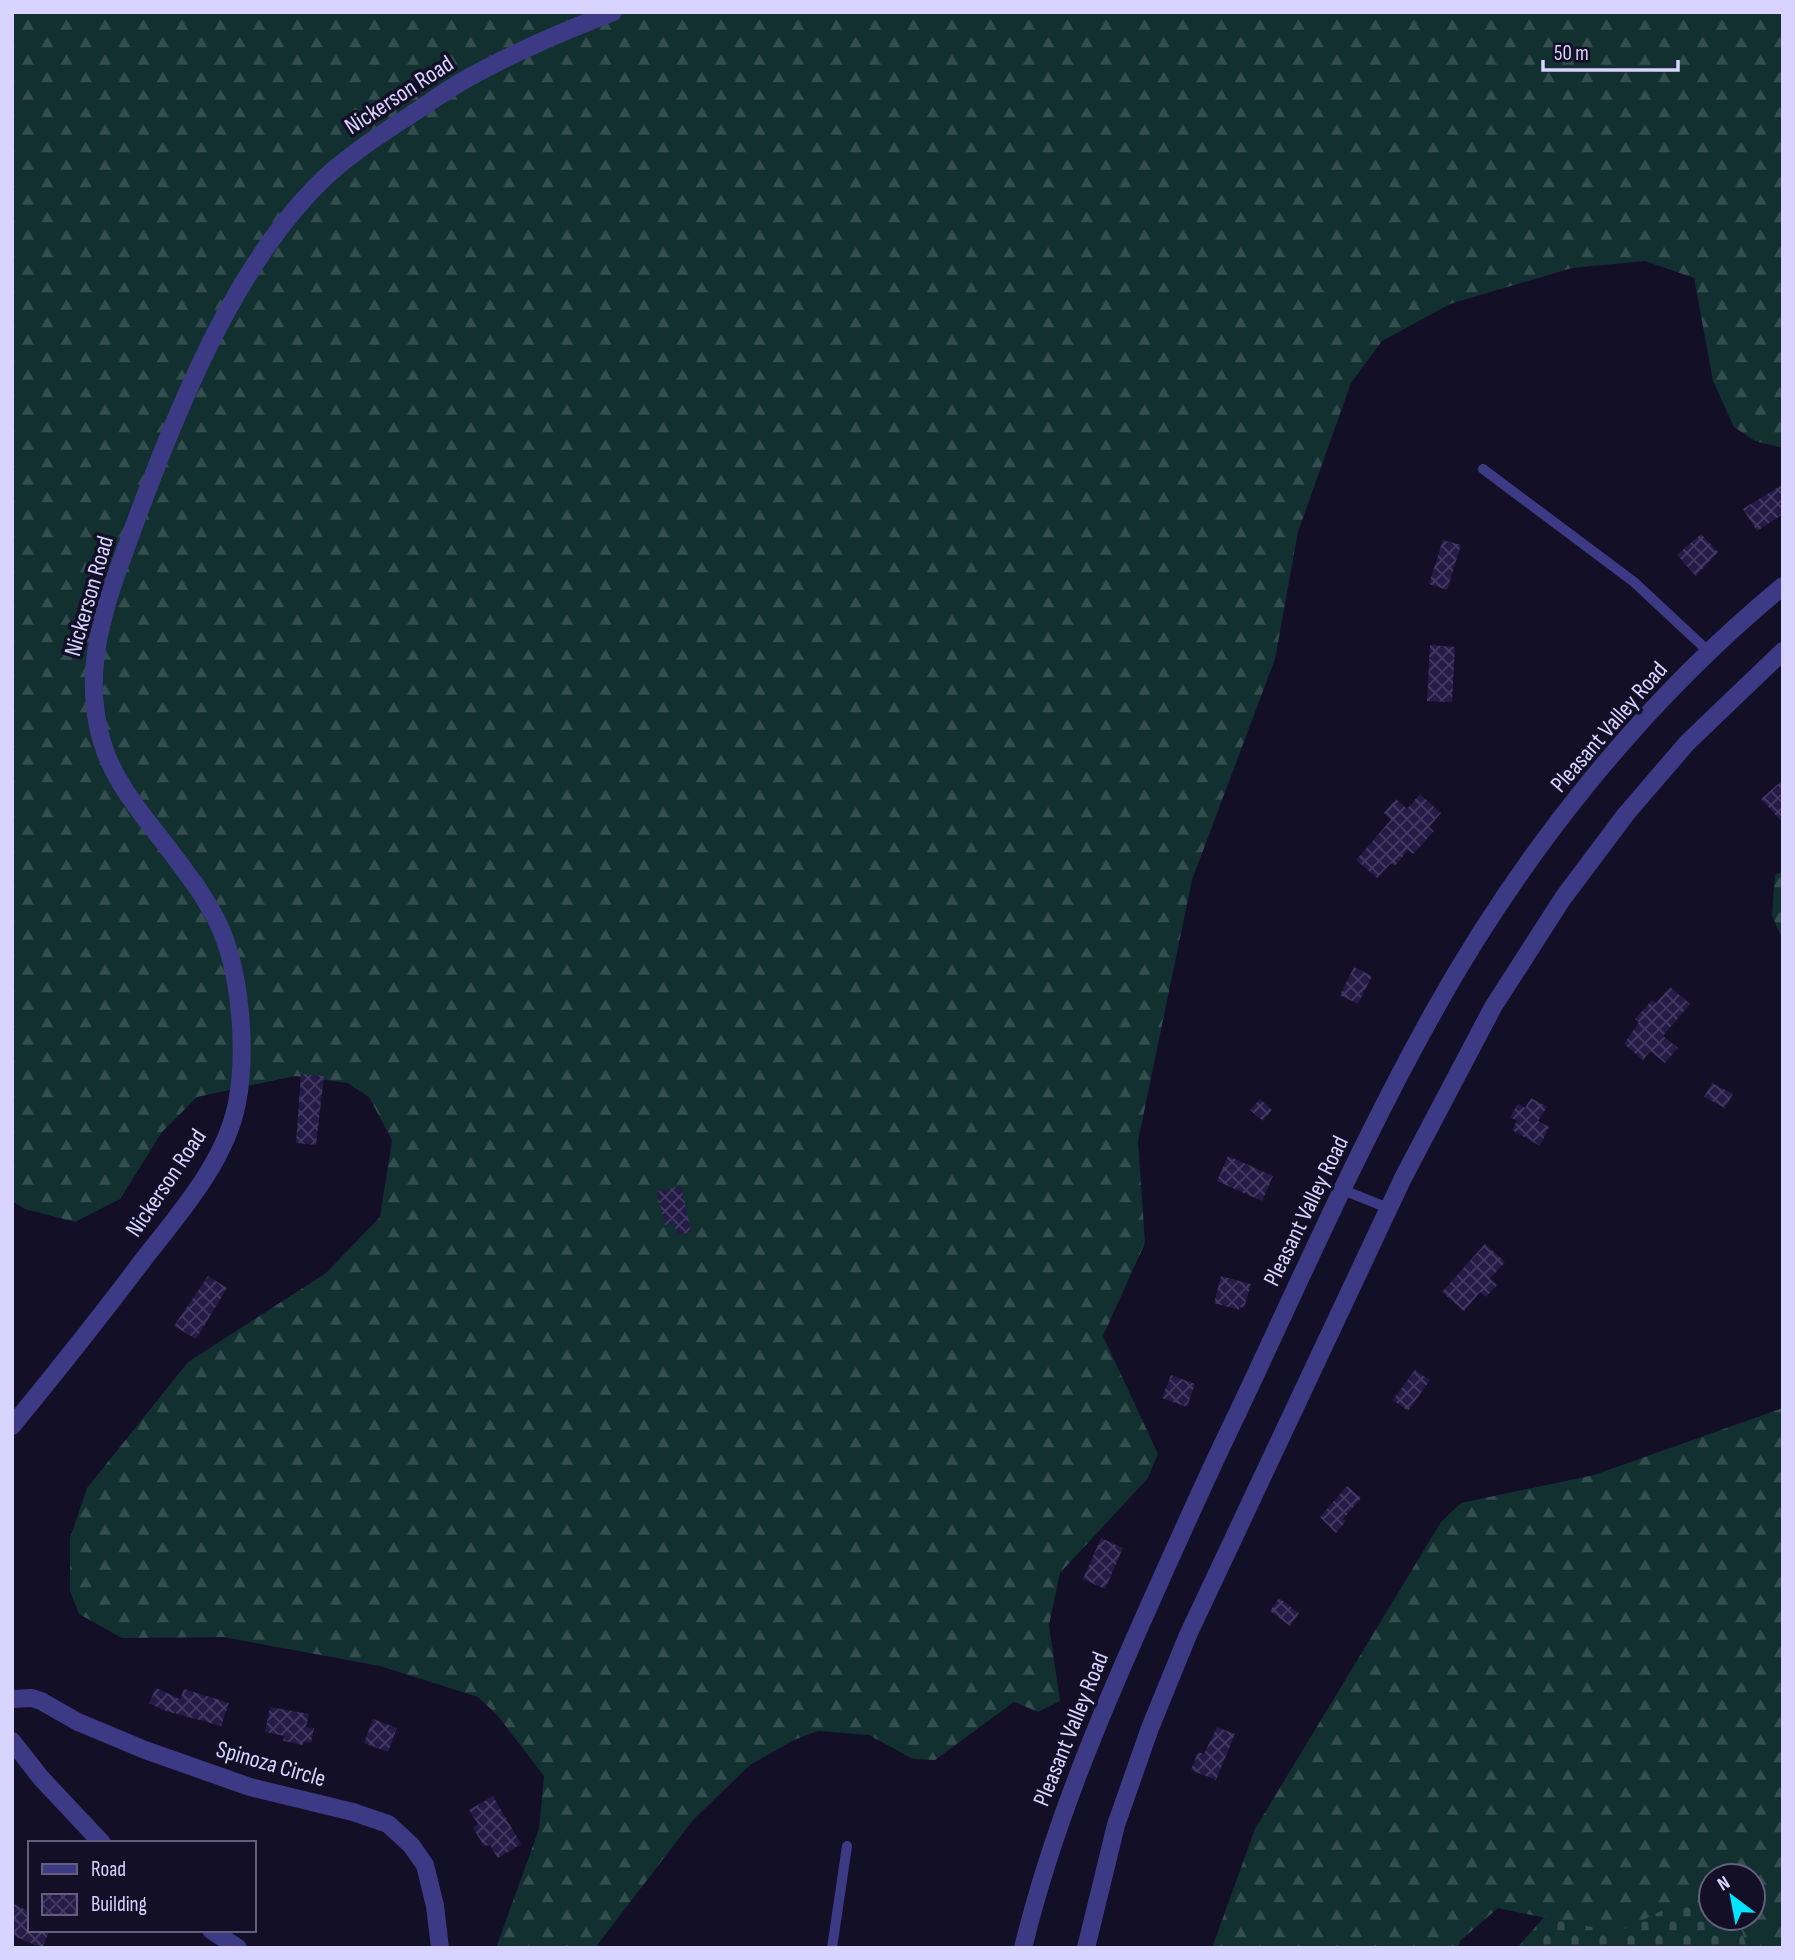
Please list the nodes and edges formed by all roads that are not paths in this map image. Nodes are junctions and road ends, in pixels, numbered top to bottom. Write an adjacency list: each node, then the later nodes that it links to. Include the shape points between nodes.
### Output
1 (613, 12): 8 (street, Nickerson Road, via 467,78 328,174 283,226 234,299 167,438 115,578 98,637 92,698 104,750 115,774 195,884 224,937 243,1043 237,1102 224,1145 210,1168)
2 (1483, 469): 5 (lane, via 1633,582)
3 (1783, 586): 5 (street, Pleasant Valley Road)
4 (1783, 651): 7 (street, via 1687,743 1563,898 1493,1007)
5 (1709, 652): 6 (street, Pleasant Valley Road, via 1596,776 1490,919 1434,1010)
6 (1343, 1189): 7 (lane); 17 (street, Pleasant Valley Road, via 1103,1709 1064,1808)
7 (1388, 1208): 18 (street, via 1188,1635 1116,1825)
8 (12, 1426)
9 (12, 1699): 15 (street, Spinoza Circle, via 41,1702 78,1723 250,1787 388,1824 411,1844 425,1866)
10 (12, 1741): 11 (street)
11 (100, 1841)
12 (847, 1846): 16 (lane)
13 (214, 1932): 14 (street)
14 (238, 1948)
15 (440, 1948)
16 (832, 1948)
17 (1023, 1948)
18 (1086, 1948)

